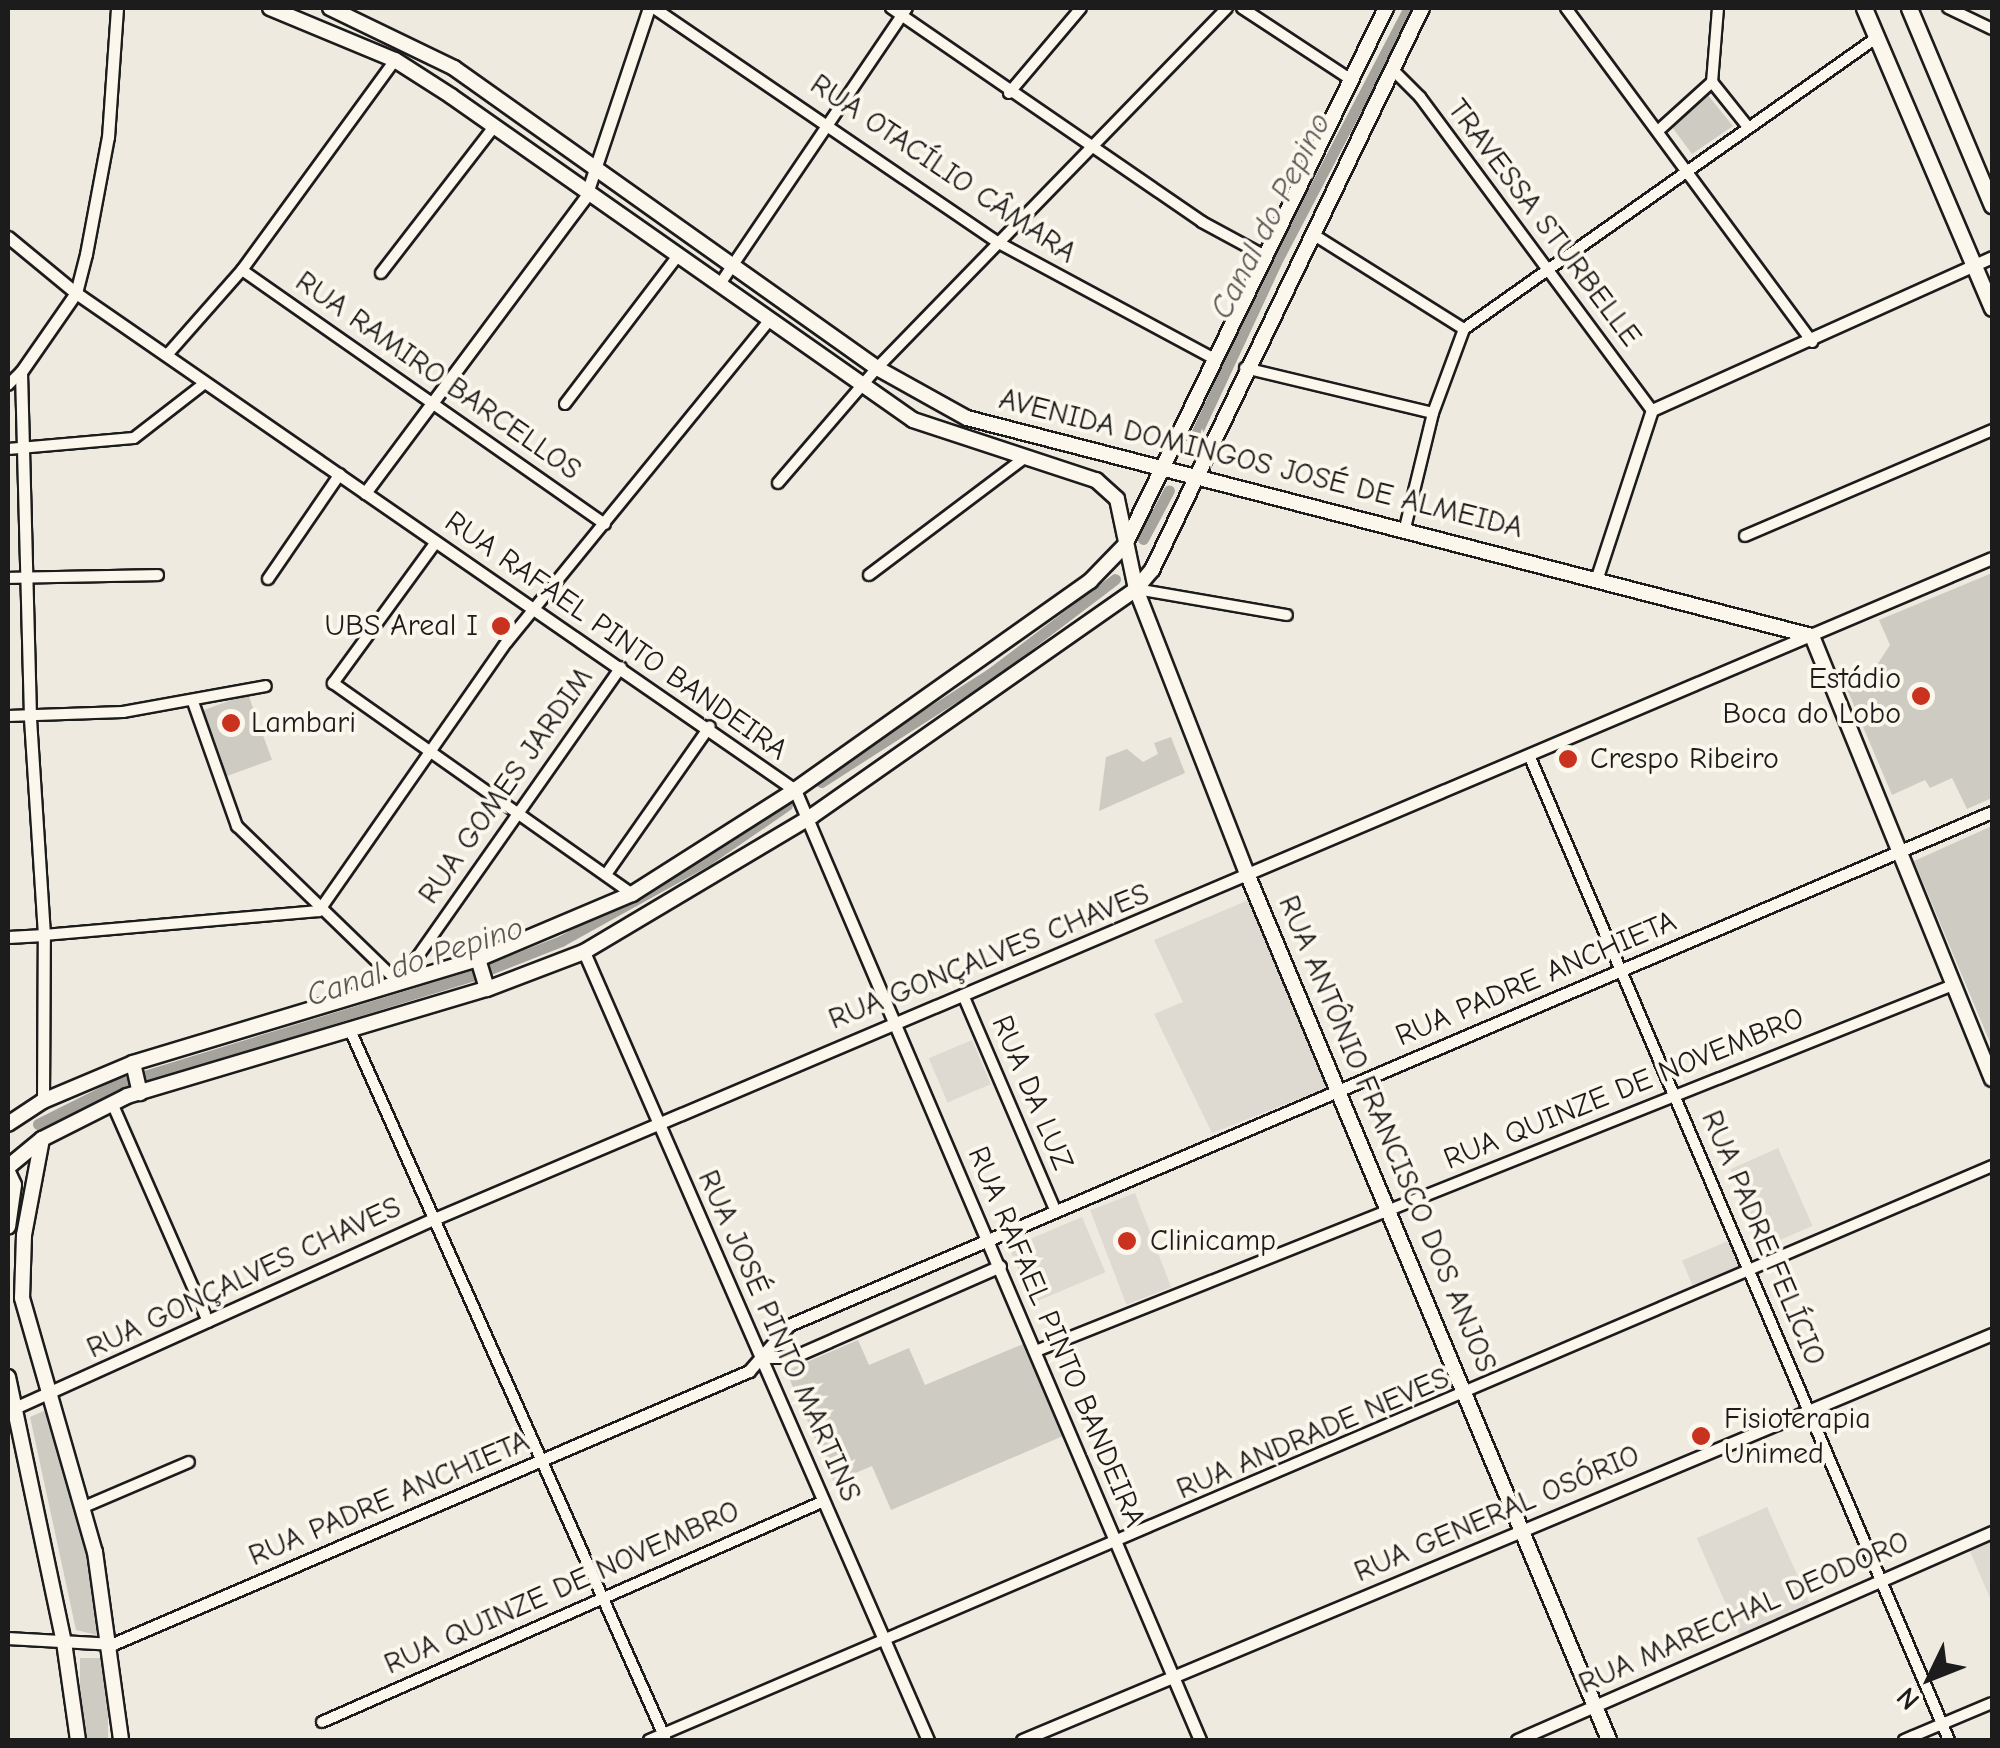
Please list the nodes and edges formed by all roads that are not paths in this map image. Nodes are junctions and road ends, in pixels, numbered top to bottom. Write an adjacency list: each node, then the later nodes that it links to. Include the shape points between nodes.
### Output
1 (117, 8): 46 (street, via 105,158)
2 (270, 8): 20 (main road, AVENIDA DOMINGOS JOSÉ DE ALMEIDA)
3 (330, 8): 30 (main road, AVENIDA DOMINGOS JOSÉ DE ALMEIDA, via 416,44)
4 (651, 8): 25 (street, RUA OTACÍLIO CÂMARA); 30 (street)
5 (891, 8): 17 (street)
6 (1081, 8): 24 (street)
7 (1227, 8): 29 (street)
8 (1242, 8): 22 (street)
9 (1386, 8): 22 (main road)
10 (1422, 8): 21 (main road)
11 (1566, 8): 28 (street)
12 (1718, 8): 23 (street)
13 (1864, 8): 19 (main road)
14 (1876, 8): 19 (main road)
15 (1910, 8): 33 (main road)
16 (1948, 8): 18 (street)
17 (904, 11): 24 (street); 25 (street)
18 (1992, 29)
19 (1876, 38): 27 (street); 41 (main road)
20 (395, 60): 26 (main road, AVENIDA DOMINGOS JOSÉ DE ALMEIDA); 43 (street)
21 (1392, 69): 34 (main road); 42 (street, TRAVESSA STURBELLE)
22 (1350, 79): 38 (main road)
23 (1712, 82): 27 (street); 28 (street)
24 (1009, 92): 29 (street)
25 (828, 123): 36 (street, RUA OTACÍLIO CÂMARA); 40 (street)
26 (494, 127): 32 (main road, AVENIDA DOMINGOS JOSÉ DE ALMEIDA); 44 (street)
27 (1748, 127): 31 (street)
28 (1659, 130): 31 (street)
29 (1090, 146): 36 (street); 38 (street)
30 (594, 170): 32 (street); 40 (main road, AVENIDA DOMINGOS JOSÉ DE ALMEIDA)
31 (1686, 170): 42 (street); 50 (street)
32 (586, 196): 37 (main road, AVENIDA DOMINGOS JOSÉ DE ALMEIDA); 59 (street)
33 (1992, 205)
34 (1314, 235): 49 (street); 54 (main road)
35 (8, 237): 46 (street, RUA RAFAEL PINTO BANDEIRA)
36 (999, 242): 52 (street, RUA OTACÍLIO CÂMARA); 53 (street)
37 (677, 256): 45 (main road, AVENIDA DOMINGOS JOSÉ DE ALMEIDA); 60 (street)
38 (1265, 256): 52 (main road)
39 (1992, 257): 41 (street)
40 (731, 265): 45 (street); 53 (main road, AVENIDA DOMINGOS JOSÉ DE ALMEIDA)
41 (1974, 265): 47 (main road); 50 (street)
42 (1547, 268): 49 (street); 61 (street, TRAVESSA STURBELLE)
43 (242, 270): 51 (street); 59 (street, RUA RAMIRO BARCELLOS)
44 (381, 273)
45 (720, 284): 48 (main road, AVENIDA DOMINGOS JOSÉ DE ALMEIDA)
46 (76, 293): 51 (street, RUA RAFAEL PINTO BANDEIRA); 55 (street)
47 (1992, 308)
48 (768, 321): 58 (main road, AVENIDA DOMINGOS JOSÉ DE ALMEIDA); 72 (street)
49 (1464, 328): 62 (street)
50 (1813, 342): 61 (street)
51 (167, 355): 56 (street, RUA RAFAEL PINTO BANDEIRA)
52 (1214, 358): 67 (main road)
53 (877, 368): 58 (street); 67 (main road, AVENIDA DOMINGOS JOSÉ DE ALMEIDA, via 968,418)
54 (1245, 368): 62 (street); 69 (main road)
55 (22, 372): 57 (street); 65 (street)
56 (205, 383): 65 (street, via 134,438); 68 (street, RUA RAFAEL PINTO BANDEIRA)
57 (8, 385)
58 (862, 389): 66 (main road, AVENIDA DOMINGOS JOSÉ DE ALMEIDA, via 942,433); 70 (street)
59 (434, 402): 71 (street); 72 (street, RUA RAMIRO BARCELLOS)
60 (565, 404)
61 (1652, 410): 80 (street)
62 (1432, 413): 73 (street)
63 (1992, 430): 74 (street)
64 (8, 449): 65 (street)
65 (23, 449): 82 (street)
66 (1024, 458): 76 (main road, AVENIDA DOMINGOS JOSÉ DE ALMEIDA, via 1108,488); 78 (street)
67 (1158, 468): 69 (main road, AVENIDA DOMINGOS JOSÉ DE ALMEIDA); 76 (main road)
68 (340, 474): 71 (street, RUA RAFAEL PINTO BANDEIRA); 83 (street)
69 (1197, 476): 73 (main road, AVENIDA DOMINGOS JOSÉ DE ALMEIDA); 84 (main road, via 1152,570)
70 (778, 483)
71 (366, 492): 75 (street, RUA RAFAEL PINTO BANDEIRA)
72 (605, 524): 85 (street)
73 (1406, 528): 80 (main road, AVENIDA DOMINGOS JOSÉ DE ALMEIDA)
74 (1745, 536)
75 (436, 542): 85 (street, RUA RAFAEL PINTO BANDEIRA); 94 (street, via 333,682)
76 (1125, 545): 84 (main road, RUA ANTÔNIO FRANCISCO DOS ANJOS); 96 (main road, via 1090,581)
77 (1992, 558): 87 (street, RUA GONÇALVES CHAVES)
78 (868, 575)
79 (158, 576): 82 (street)
80 (1597, 577): 87 (main road, AVENIDA DOMINGOS JOSÉ DE ALMEIDA)
81 (8, 578): 82 (street)
82 (30, 578): 92 (street)
83 (268, 579)
84 (1136, 589): 86 (street); 99 (main road); 102 (main road, RUA ANTÔNIO FRANCISCO DOS ANJOS)
85 (538, 609): 88 (street, RUA RAFAEL PINTO BANDEIRA); 94 (street)
86 (1287, 615)
87 (1812, 636): 95 (street, RUA GONÇALVES CHAVES); 100 (main road)
88 (621, 667): 93 (street, RUA RAFAEL PINTO BANDEIRA); 97 (street, RUA GOMES JARDIM)
89 (266, 686): 90 (street)
90 (193, 702): 92 (street); 104 (street, via 237,826)
91 (8, 716): 92 (street)
92 (30, 716): 105 (street)
93 (710, 726): 96 (street, RUA RAFAEL PINTO BANDEIRA); 101 (street)
94 (430, 750): 97 (street); 104 (street)
95 (1529, 755): 102 (street, RUA GONÇALVES CHAVES); 109 (street, RUA PADRE FELÍCIO)
96 (795, 790): 99 (street, RUA RAFAEL PINTO BANDEIRA); 103 (main road)
97 (520, 810): 101 (street); 110 (street, RUA GOMES JARDIM)
98 (1992, 812): 100 (street, RUA PADRE ANCHIETA)
99 (812, 816): 107 (main road); 114 (street, RUA RAFAEL PINTO BANDEIRA)
100 (1900, 853): 109 (street, RUA PADRE ANCHIETA); 111 (main road)
101 (607, 873): 103 (street)
102 (1248, 876): 113 (street, RUA GONÇALVES CHAVES); 118 (main road, RUA ANTÔNIO FRANCISCO DOS ANJOS)
103 (632, 894): 108 (main road)
104 (319, 911): 105 (street); 110 (street)
105 (44, 935): 106 (street); 120 (street)
106 (8, 937)
107 (584, 952): 112 (main road); 122 (street, RUA JOSÉ PINTO MARTINS)
108 (480, 962): 110 (main road); 112 (main road)
109 (1622, 968): 118 (street, RUA PADRE ANCHIETA); 119 (street, RUA PADRE FELÍCIO)
110 (398, 983): 116 (main road)
111 (1952, 984): 117 (main road); 119 (street, RUA QUINZE DE NOVEMBRO)
112 (487, 986): 115 (main road)
113 (963, 995): 114 (street, RUA GONÇALVES CHAVES); 127 (street, RUA DA LUZ)
114 (897, 1021): 122 (street, RUA GONÇALVES CHAVES); 131 (street, RUA RAFAEL PINTO BANDEIRA)
115 (350, 1030): 116 (main road); 129 (street)
116 (137, 1078): 120 (main road); 121 (main road)
117 (1992, 1079)
118 (1339, 1091): 127 (street, RUA PADRE ANCHIETA); 128 (main road, RUA ANTÔNIO FRANCISCO DOS ANJOS)
119 (1676, 1095): 128 (street, RUA QUINZE DE NOVEMBRO); 133 (street, RUA PADRE FELÍCIO)
120 (43, 1100): 123 (main road)
121 (112, 1104): 124 (main road); 134 (street)
122 (659, 1123): 129 (street, RUA GONÇALVES CHAVES); 139 (street, RUA JOSÉ PINTO MARTINS)
123 (8, 1124)
124 (42, 1138): 126 (main road); 141 (main road, via 24,1235 22,1298)
125 (1992, 1166): 133 (street, RUA ANDRADE NEVES)
126 (8, 1170): 130 (main road, via 14,1185)
127 (1055, 1210): 131 (street, RUA PADRE ANCHIETA)
128 (1388, 1210): 137 (street, RUA QUINZE DE NOVEMBRO); 142 (main road, RUA ANTÔNIO FRANCISCO DOS ANJOS)
129 (434, 1219): 134 (street, RUA GONÇALVES CHAVES); 145 (street)
130 (8, 1228)
131 (989, 1240): 132 (street, RUA RAFAEL PINTO BANDEIRA); 135 (street, RUA PADRE ANCHIETA)
132 (1000, 1266): 137 (street, RUA RAFAEL PINTO BANDEIRA); 138 (street)
133 (1750, 1270): 142 (street, RUA ANDRADE NEVES); 144 (street, RUA PADRE FELÍCIO)
134 (208, 1322): 141 (street, RUA GONÇALVES CHAVES)
135 (782, 1330): 138 (street, via 778,1344); 139 (street)
136 (1992, 1334): 144 (street, RUA GENERAL OSÓRIO)
137 (1036, 1351): 151 (street, RUA RAFAEL PINTO BANDEIRA)
138 (793, 1357): 139 (street)
139 (763, 1358): 145 (street, RUA PADRE ANCHIETA, via 749,1371); 147 (street, RUA JOSÉ PINTO MARTINS)
140 (8, 1377): 143 (main road)
141 (54, 1392): 143 (street, RUA GONÇALVES CHAVES); 148 (main road)
142 (1466, 1395): 149 (main road, RUA ANTÔNIO FRANCISCO DOS ANJOS); 151 (street, RUA ANDRADE NEVES)
143 (11, 1409): 155 (main road)
144 (1809, 1410): 149 (street, RUA GENERAL OSÓRIO); 152 (street, RUA PADRE FELÍCIO)
145 (541, 1461): 153 (street); 157 (street, RUA PADRE ANCHIETA)
146 (189, 1462): 148 (street)
147 (824, 1501): 153 (street, RUA QUINZE DE NOVEMBRO); 156 (street, RUA JOSÉ PINTO MARTINS)
148 (84, 1507): 157 (main road)
149 (1522, 1530): 158 (street, RUA GENERAL OSÓRIO); 160 (main road, RUA ANTÔNIO FRANCISCO DOS ANJOS)
150 (1992, 1532): 152 (street, RUA MARECHAL DEODORO)
151 (1117, 1546): 156 (street, RUA ANDRADE NEVES); 158 (street, RUA RAFAEL PINTO BANDEIRA)
152 (1878, 1580): 160 (street, RUA MARECHAL DEODORO); 162 (street, RUA PADRE FELÍCIO)
153 (602, 1597): 161 (street, RUA QUINZE DE NOVEMBRO); 163 (street)
154 (8, 1638): 155 (street, RUA PADRE ANCHIETA)
155 (64, 1642): 157 (street, RUA PADRE ANCHIETA); 164 (main road)
156 (885, 1642): 163 (street, RUA ANDRADE NEVES); 167 (street, RUA JOSÉ PINTO MARTINS)
157 (113, 1644): 165 (main road)
158 (1174, 1678): 168 (street, RUA GENERAL OSÓRIO); 169 (street, RUA RAFAEL PINTO BANDEIRA)
159 (1992, 1703): 162 (street)
160 (1596, 1706): 170 (street, RUA MARECHAL DEODORO); 171 (main road, RUA ANTÔNIO FRANCISCO DOS ANJOS)
161 (322, 1722)
162 (1942, 1724): 172 (street); 173 (street, RUA PADRE FELÍCIO)
163 (665, 1737): 166 (street, RUA ANDRADE NEVES)
164 (77, 1739)
165 (122, 1740)
166 (649, 1740)
167 (928, 1740)
168 (1022, 1740)
169 (1200, 1740)
170 (1517, 1740)
171 (1610, 1740)
172 (1904, 1740)
173 (1949, 1740)

